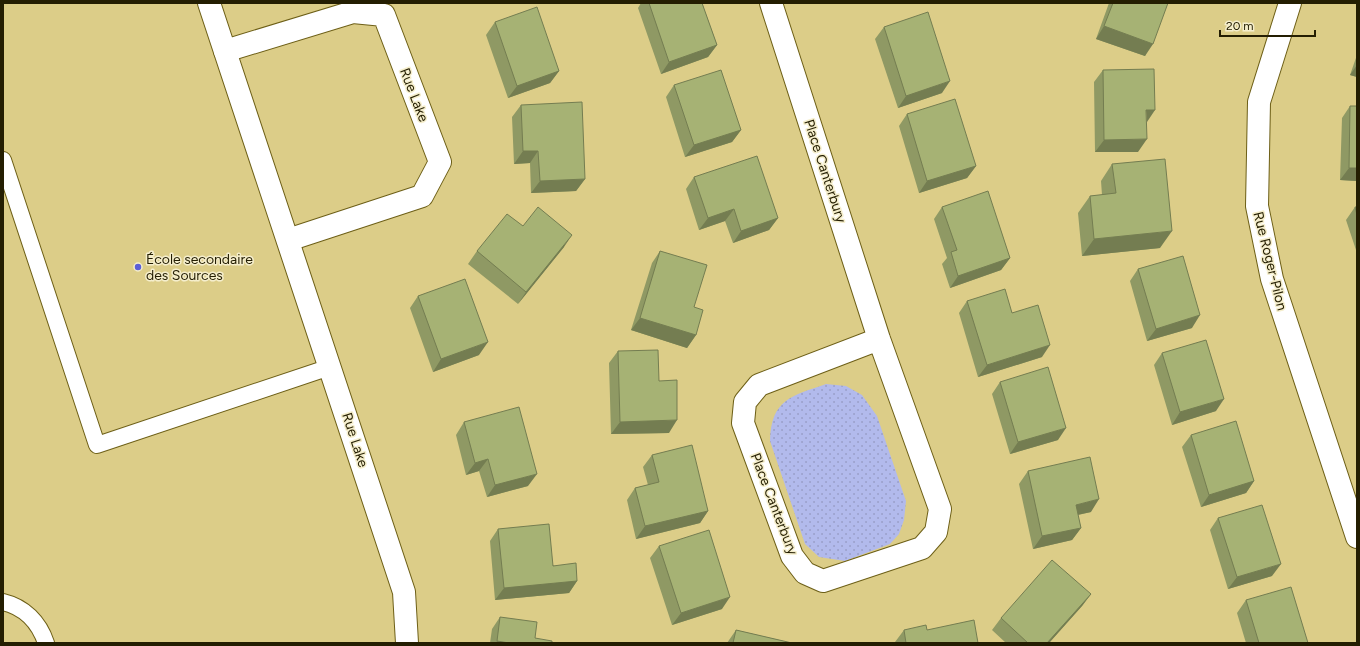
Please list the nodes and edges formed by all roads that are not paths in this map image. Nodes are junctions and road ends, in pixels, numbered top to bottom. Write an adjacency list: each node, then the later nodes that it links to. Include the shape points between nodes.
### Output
1 (208, 3): 4 (street, Rue Lake)
2 (771, 3): 7 (street, Place Canterbury)
3 (1290, 3): 9 (street, Rue Roger-Pilon, via 1259,102 1257,206 1272,279)
4 (225, 51): 6 (street, Rue Lake); 6 (street, Rue Lake, via 353,12 384,16 440,162 422,196)
5 (3, 160): 8 (lane, via 97,445)
6 (288, 240): 8 (street, Rue Lake)
7 (879, 338): 7 (street, Place Canterbury, via 940,509 936,532 922,548 823,581 805,573 792,556 743,423 745,402 758,385)
8 (330, 367): 12 (street, Rue Lake, via 404,592)
9 (1357, 537)
10 (3, 602): 11 (lane, via 13,604 28,614 42,630)
11 (46, 643)
12 (407, 643)

